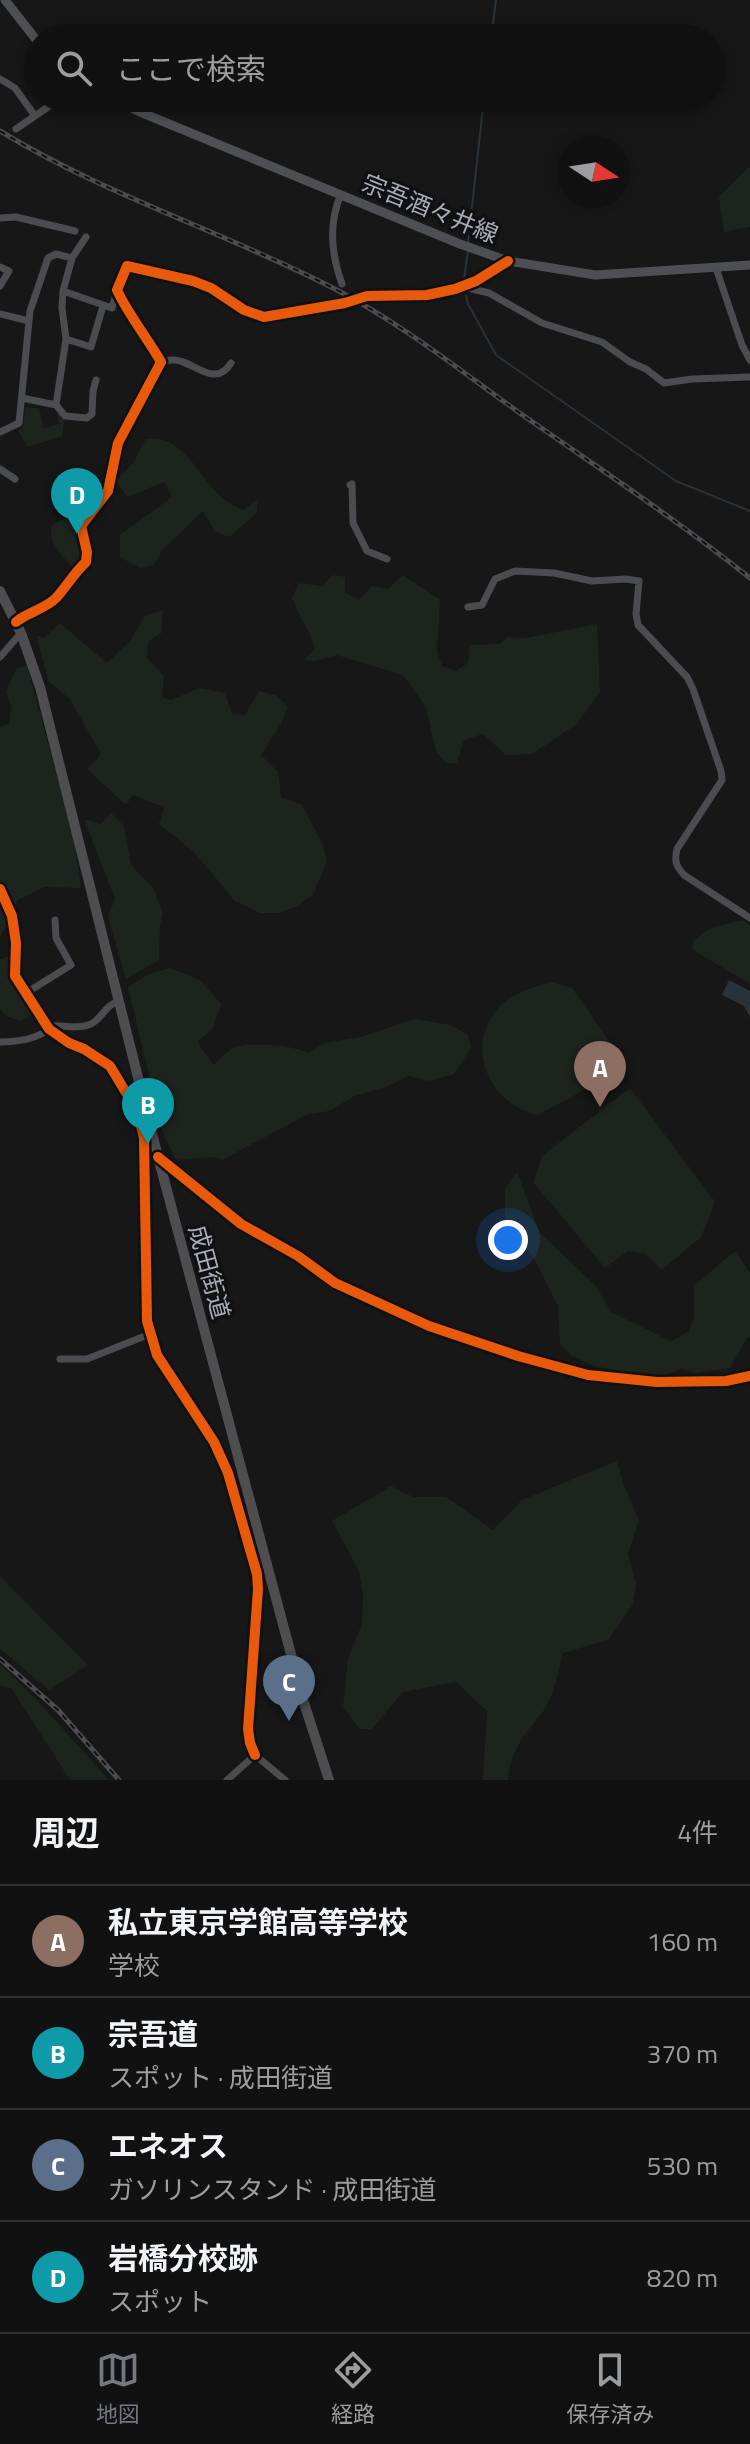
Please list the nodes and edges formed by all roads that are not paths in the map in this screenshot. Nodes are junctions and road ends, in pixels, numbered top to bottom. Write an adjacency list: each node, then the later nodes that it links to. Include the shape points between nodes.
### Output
1 (5, 0): 2 (main road)
2 (24, 24)
3 (0, 79): 4 (street)
4 (24, 101)
5 (32, 112): 8 (street)
6 (41, 112): 8 (street)
7 (140, 112): 10 (main road, 宗吾酒々井線)
8 (35, 116): 9 (street)
9 (16, 129)
10 (341, 194): 15 (main road, 宗吾酒々井線); 19 (street, via 332,231)
11 (0, 218): 12 (street)
12 (75, 231)
13 (86, 237): 14 (street)
14 (72, 258): 23 (street); 26 (street, via 48,258)
15 (508, 261): 18 (main road, 宗吾酒々井線, via 595,275); 21 (street)
16 (750, 265): 18 (main road, 宗吾酒々井線)
17 (0, 267): 20 (street, via 9,271)
18 (716, 268): 28 (street)
19 (342, 284)
20 (0, 286)
21 (465, 286): 22 (street, via 427,295 367,296 264,317 211,288 149,269 127,266); 31 (street, via 489,293 542,323 602,342 664,383)
22 (117, 290): 24 (street, via 112,308); 29 (street)
23 (63, 291): 24 (street); 27 (street)
24 (103, 306): 27 (street, via 91,347)
25 (0, 314): 26 (street)
26 (29, 321): 33 (street)
27 (66, 339): 34 (street)
28 (750, 360)
29 (161, 362): 30 (street, via 178,360 205,374 228,369); 42 (street, via 118,443 108,491 81,526 86,562 46,606)
30 (231, 363)
31 (750, 377)
32 (96, 380): 34 (street, via 87,418 65,416)
33 (22, 398): 34 (street); 35 (street, via 19,423)
34 (56, 405)
35 (0, 432)
36 (0, 469): 37 (street)
37 (15, 479)
38 (350, 485): 39 (street, via 353,523 367,551)
39 (387, 559)
40 (0, 591): 42 (highway, 成田街道)
41 (468, 607): 46 (street, via 482,605 495,579 515,571 639,581 638,625 687,677 721,771 722,780 674,859 684,875)
42 (16, 622): 43 (highway, 成田街道)
43 (21, 633): 44 (street); 49 (highway, 成田街道, via 40,687)
44 (0, 657)
45 (0, 889): 48 (street, via 12,916 15,976)
46 (750, 918)
47 (55, 920): 48 (street, via 56,938 71,965)
48 (26, 993): 50 (street)
49 (119, 1001): 50 (street, via 93,1024); 52 (highway, 成田街道)
50 (48, 1028): 51 (street, via 27,1039); 52 (street, via 110,1066)
51 (0, 1042)
52 (149, 1140): 53 (highway, 成田街道); 54 (street)
53 (158, 1157): 56 (street, via 241,1224 335,1283 429,1326 588,1375 657,1382); 60 (highway, 成田街道)
54 (150, 1334): 55 (street, via 87,1359); 57 (street, via 157,1355 228,1473 257,1574 248,1729)
55 (60, 1359)
56 (750, 1376)
57 (255, 1755): 58 (street); 59 (street)
58 (227, 1780)
59 (285, 1780)
60 (329, 1780)

